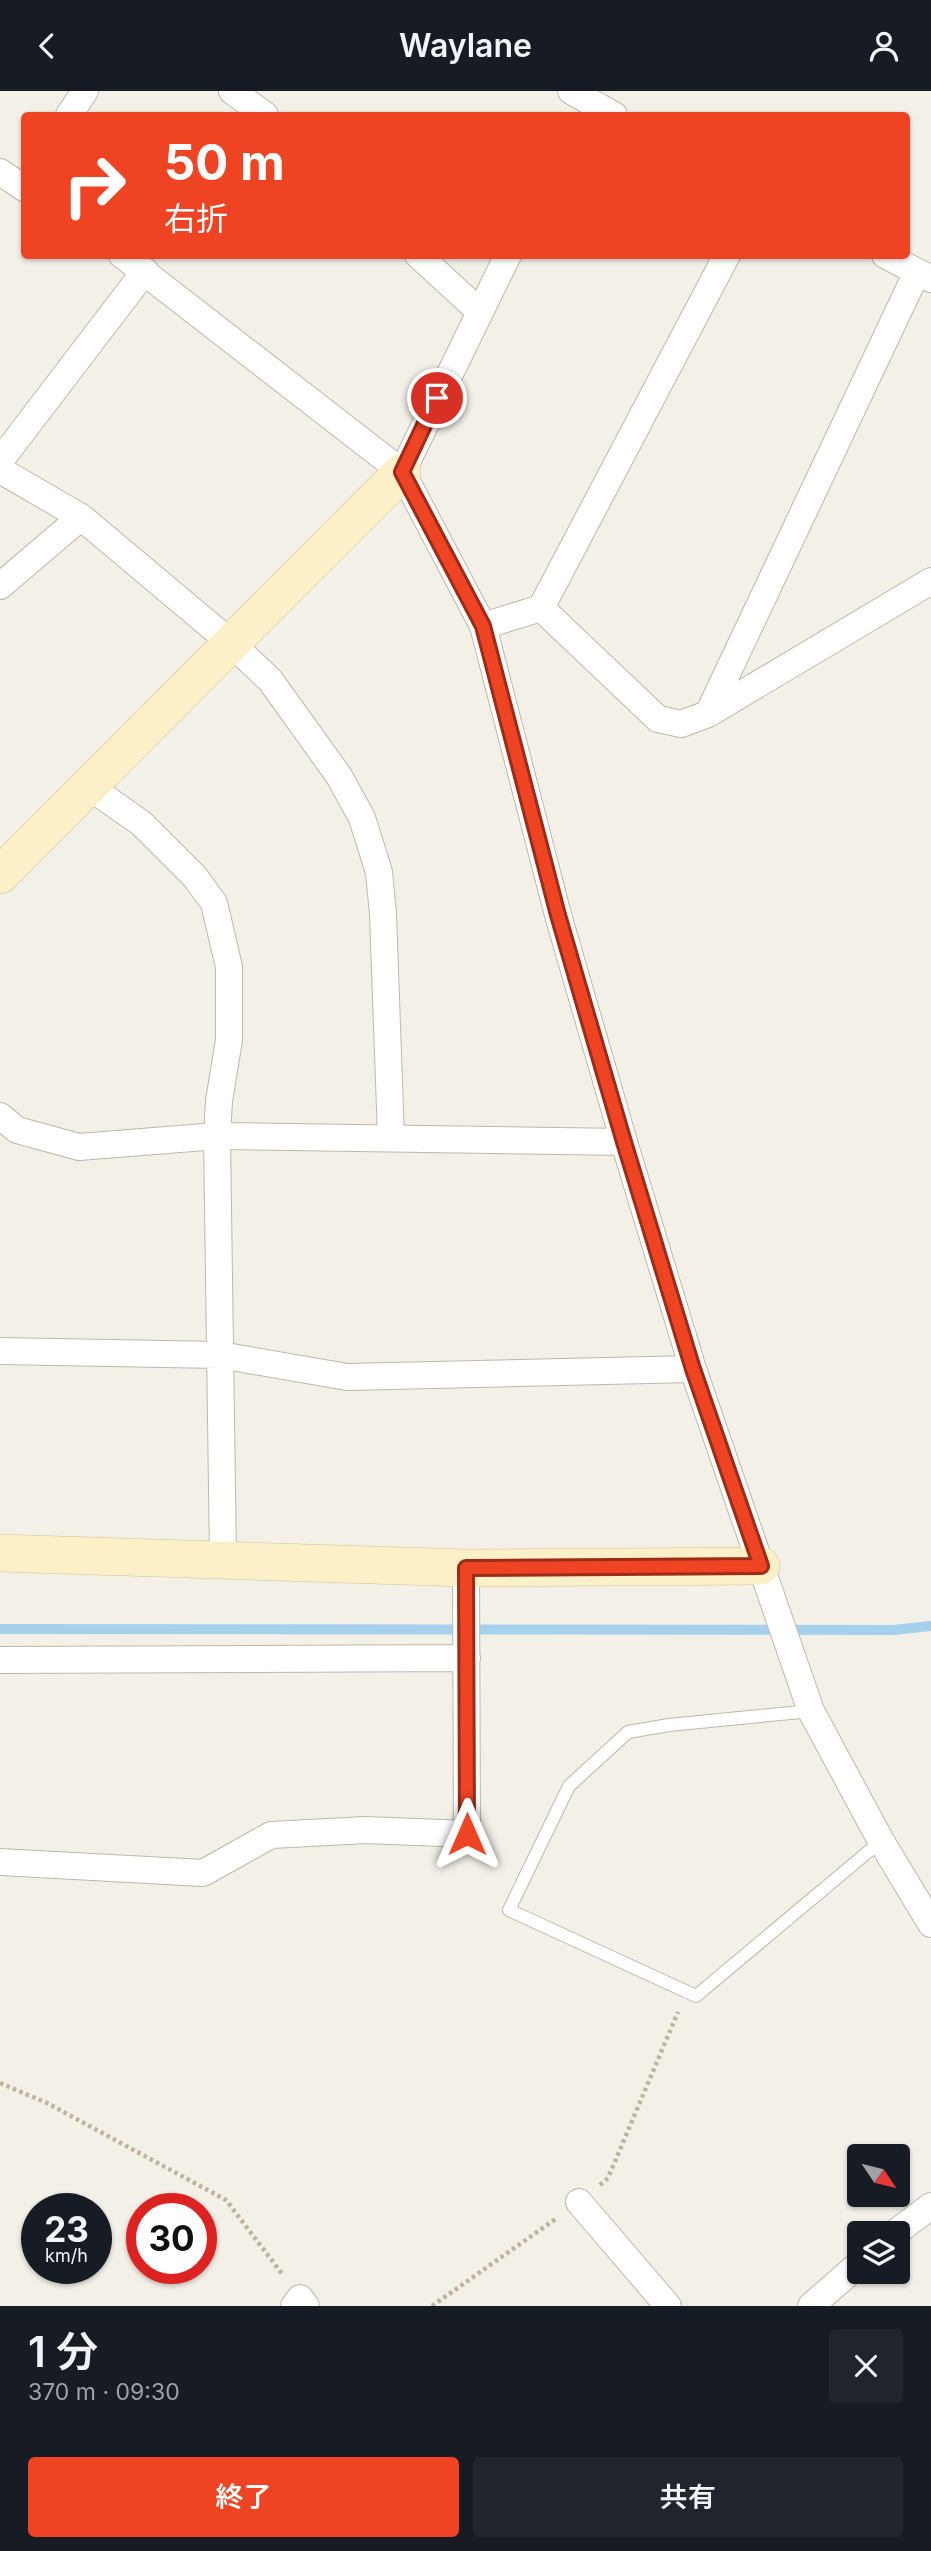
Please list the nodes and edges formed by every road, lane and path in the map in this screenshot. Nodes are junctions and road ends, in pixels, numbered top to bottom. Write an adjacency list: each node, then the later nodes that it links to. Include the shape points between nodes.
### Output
1 (85, 91): 4 (street)
2 (232, 91): 5 (street)
3 (582, 100): 6 (street)
4 (71, 112)
5 (261, 112)
6 (608, 112)
7 (128, 259): 12 (street)
8 (422, 259): 14 (street)
9 (506, 259): 14 (street)
10 (725, 259): 21 (street)
11 (892, 259): 13 (street)
12 (145, 271): 15 (street); 17 (street)
13 (924, 276): 24 (street)
14 (480, 312): 17 (street)
15 (0, 461)
16 (0, 470): 18 (street)
17 (402, 472): 22 (street); 23 (street)
18 (81, 517): 20 (street); 23 (street)
19 (931, 581): 24 (street)
20 (0, 586)
21 (541, 608): 22 (street); 24 (street, via 658,719 681,725)
22 (483, 626): 30 (street, via 558,915)
23 (231, 643): 25 (street); 29 (street, via 270,680 339,776 373,847 383,914)
24 (708, 714)
25 (88, 786): 26 (street); 28 (street, via 141,823 214,903 229,979 229,1040)
26 (0, 874)
27 (0, 1117): 28 (street, via 17,1130 79,1147)
28 (217, 1136): 29 (street); 32 (street)
29 (391, 1137): 30 (street)
30 (624, 1142): 33 (street)
31 (0, 1352): 32 (street)
32 (220, 1355): 33 (street, via 347,1377); 35 (street)
33 (693, 1369): 36 (street)
34 (0, 1553): 35 (street)
35 (223, 1559): 37 (street)
36 (761, 1566): 37 (street); 40 (street)
37 (466, 1568): 38 (street)
38 (467, 1658): 39 (street); 42 (street, via 467,1834 366,1830 271,1835 203,1873)
39 (0, 1660)
40 (811, 1710): 41 (street); 44 (lane, via 628,1732 569,1786 509,1910)
41 (881, 1841): 43 (street); 44 (lane, via 696,1996)
42 (0, 1862)
43 (931, 1924)
44 (686, 1992): 46 (path, via 608,2178)
45 (0, 2083): 50 (path, via 47,2103 226,2200)
46 (579, 2202): 51 (path); 52 (street)
47 (931, 2206): 48 (street)
48 (910, 2222)
49 (847, 2274): 53 (street)
50 (300, 2303)
51 (432, 2306)
52 (668, 2306)
53 (811, 2306)

